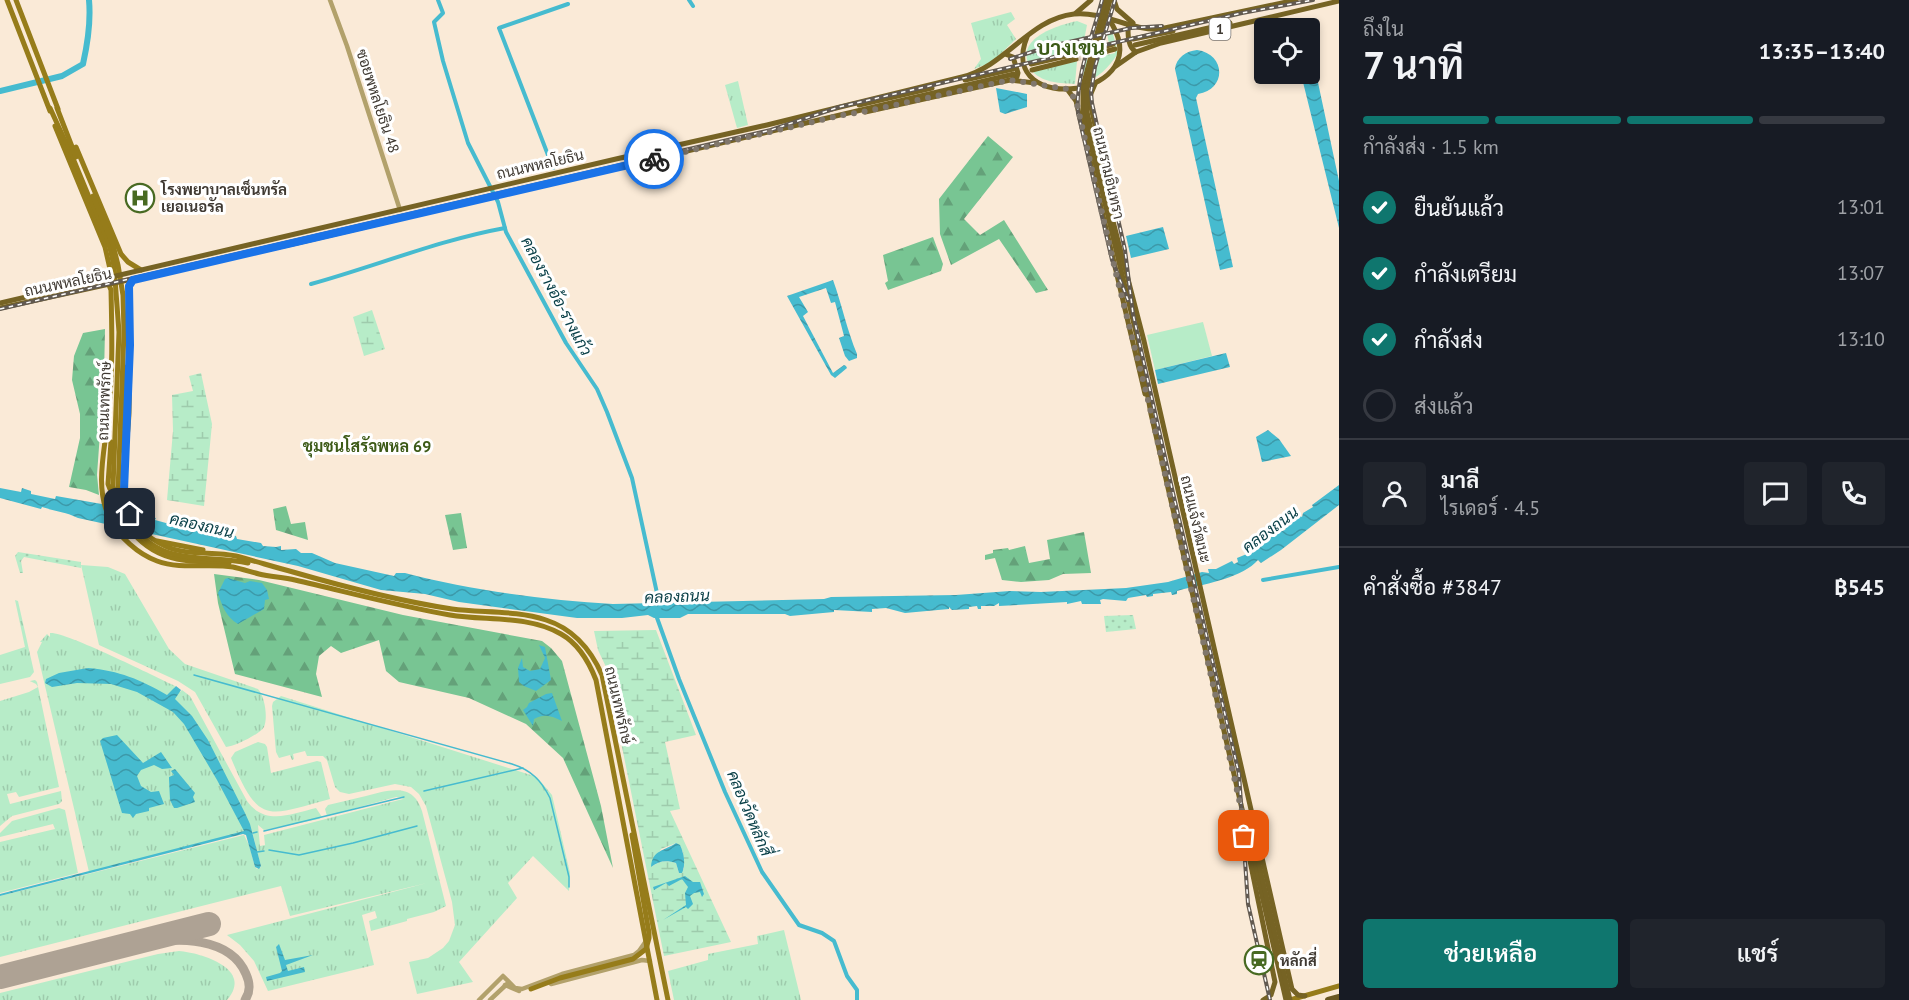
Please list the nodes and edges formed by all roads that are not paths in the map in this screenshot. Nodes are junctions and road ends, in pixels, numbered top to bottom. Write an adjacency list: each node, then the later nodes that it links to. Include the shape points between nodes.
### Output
1 (8, 0): 28 (main road, ถนนเทพรักษ์, via 40,83)
2 (16, 0): 28 (main road, ถนนเทพรักษ์)
3 (330, 0): 33 (street, ซอยพหลโยธิน 48)
4 (1090, 0): 9 (main road)
5 (1108, 0): 10 (main road, via 1105,14); 12 (main road); 31 (main road, ถนนรามอินทรา, via 1086,95); 47 (main road, ถนนรามอินทรา, via 1085,77 1082,103)
6 (1297, 0): 8 (main road, 1, via 1134,42); 12 (main road, 1, via 1160,30)
7 (1339, 1): 8 (main road)
8 (1306, 8): 16 (main road, 1)
9 (1075, 14): 10 (main road); 13 (main road, via 1048,22)
10 (1109, 19): 11 (main road, 1); 19 (main road, via 1121,45)
11 (1131, 25): 12 (main road, 1); 16 (main road, via 1128,33)
12 (1141, 28)
13 (1028, 35): 17 (main road, ถนนพหลโยธิน); 23 (main road, via 1023,63 1028,76)
14 (1114, 47): 15 (main road)
15 (1096, 51)
16 (1136, 52): 19 (main road, 1)
17 (1005, 54): 21 (main road, via 1013,57 1018,73); 27 (main road, ถนนพหลโยธิน, via 975,74)
18 (1076, 56): 20 (main road)
19 (1116, 66): 22 (main road)
20 (1032, 67)
21 (1010, 80): 23 (main road, ถนนพหลโยธิน); 29 (main road, ถนนพหลโยธิน)
22 (1096, 82): 24 (main road); 25 (main road)
23 (1037, 83): 24 (main road)
24 (1067, 89): 26 (main road, ถนนแจ้งวัฒนะ)
25 (1089, 98): 26 (main road, via 1082,92); 35 (main road, ถนนแจ้งวัฒนะ)
26 (1076, 100): 49 (main road, ถนนแจ้งวัฒนะ)
27 (841, 107): 29 (main road, ถนนพหลโยธิน, via 1013,72); 30 (main road, ถนนพหลโยธิน)
28 (54, 108): 36 (main road, ถนนเทพรักษ์, via 68,127); 37 (main road, ถนนเทพรักษ์, via 51,115); 46 (main road, ถนนเทพรักษ์, via 110,248)
29 (843, 115): 32 (main road, ถนนพหลโยธิน)
30 (553, 173): 32 (main road); 33 (main road, ถนนพหลโยธิน)
31 (1102, 178): 35 (main road, ถนนแจ้งวัฒนะ)
32 (556, 181): 34 (main road, ถนนพหลโยธิน)
33 (398, 210): 34 (main road); 38 (main road, ถนนพหลโยธิน)
34 (398, 218): 40 (main road, ถนนพหลโยธิน)
35 (1115, 226): 57 (main road, ถนนแจ้งวัฒนะ)
36 (112, 231): 37 (main road, via 109,238); 38 (main road, ถนนเทพรักษ์, via 124,259)
37 (100, 235): 39 (main road, ถนนเทพรักษ์, via 109,260)
38 (141, 270): 39 (main road, ถนนพหลโยธิน)
39 (107, 278): 42 (main road, ถนนพหลโยธิน)
40 (133, 280): 41 (main road, ถนนพหลโยธิน); 45 (main road, ถนนเทพรักษ์, via 129,286)
41 (109, 285): 43 (main road, ถนนพหลโยธิน); 44 (main road, ถนนเทพรักษ์)
42 (0, 303)
43 (0, 308)
44 (112, 318): 45 (main road, via 122,309); 50 (main road, ถนนเทพรักษ์)
45 (130, 319): 48 (main road, ถนนเทพรักษ์)
46 (121, 332): 51 (main road, via 115,354); 52 (main road, via 127,354 127,404); 55 (main road, ถนนเทพรักษ์, via 113,486 123,519 137,538 159,554)
47 (1138, 340): 49 (main road, ถนนแจ้งวัฒนะ)
48 (130, 345): 52 (main road); 53 (main road, ถนนเทพรักษ์, via 125,500 130,514 147,535 166,546)
49 (1149, 404): 56 (main road, ถนนแจ้งวัฒนะ)
50 (108, 416): 51 (main road); 54 (main road, ถนนเทพรักษ์, via 102,479 105,507 117,530 135,548)
51 (109, 472): 52 (main road, via 109,488 116,490)
52 (120, 485)
53 (219, 553): 54 (main road, via 157,541 153,554); 55 (main road, ถนนเทพรักษ์)
54 (166, 564): 55 (main road, ถนนเทพรักษ์, via 223,566)
55 (293, 576): 58 (main road, ถนนเทพรักษ์, via 453,609 533,616 565,628 595,658 602,675); 60 (main road, ถนนเทพรักษ์, via 401,606 532,623 562,635 577,647 596,680)
56 (1243, 817): 59 (main road, ถนนแจ้งวัฒนะ); 65 (main road, ถนนแจ้งวัฒนะ)
57 (1252, 819): 59 (main road, ถนนแจ้งวัฒนะ); 64 (main road, ถนนแจ้งวัฒนะ)
58 (632, 825): 68 (main road, via 649,933 646,949 633,959); 74 (main road, ถนนเทพรักษ์)
59 (1256, 861): 76 (main road, ถนนแจ้งวัฒนะ); 77 (main road, ถนนแจ้งวัฒนะ)
60 (646, 941): 61 (street); 62 (main road, ถนนเทพรักษ์)
61 (634, 955): 63 (street, via 639,957); 66 (street, via 522,989)
62 (650, 961): 63 (street); 73 (main road, ถนนเทพรักษ์)
63 (638, 962): 68 (street)
64 (1290, 981): 65 (main road, via 1283,987); 69 (main road, via 1295,993)
65 (1275, 982): 75 (main road, via 1273,991)
66 (507, 984): 68 (street, via 516,991); 71 (street, via 503,976); 72 (street)
67 (1339, 986): 69 (main road)
68 (531, 989)
69 (1305, 996): 77 (main road)
70 (1339, 997): 78 (highway)
71 (478, 1000)
72 (490, 1000)
73 (657, 1000)
74 (668, 1000)
75 (1263, 1000)
76 (1286, 1000)
77 (1290, 1000)
78 (1328, 1000)

